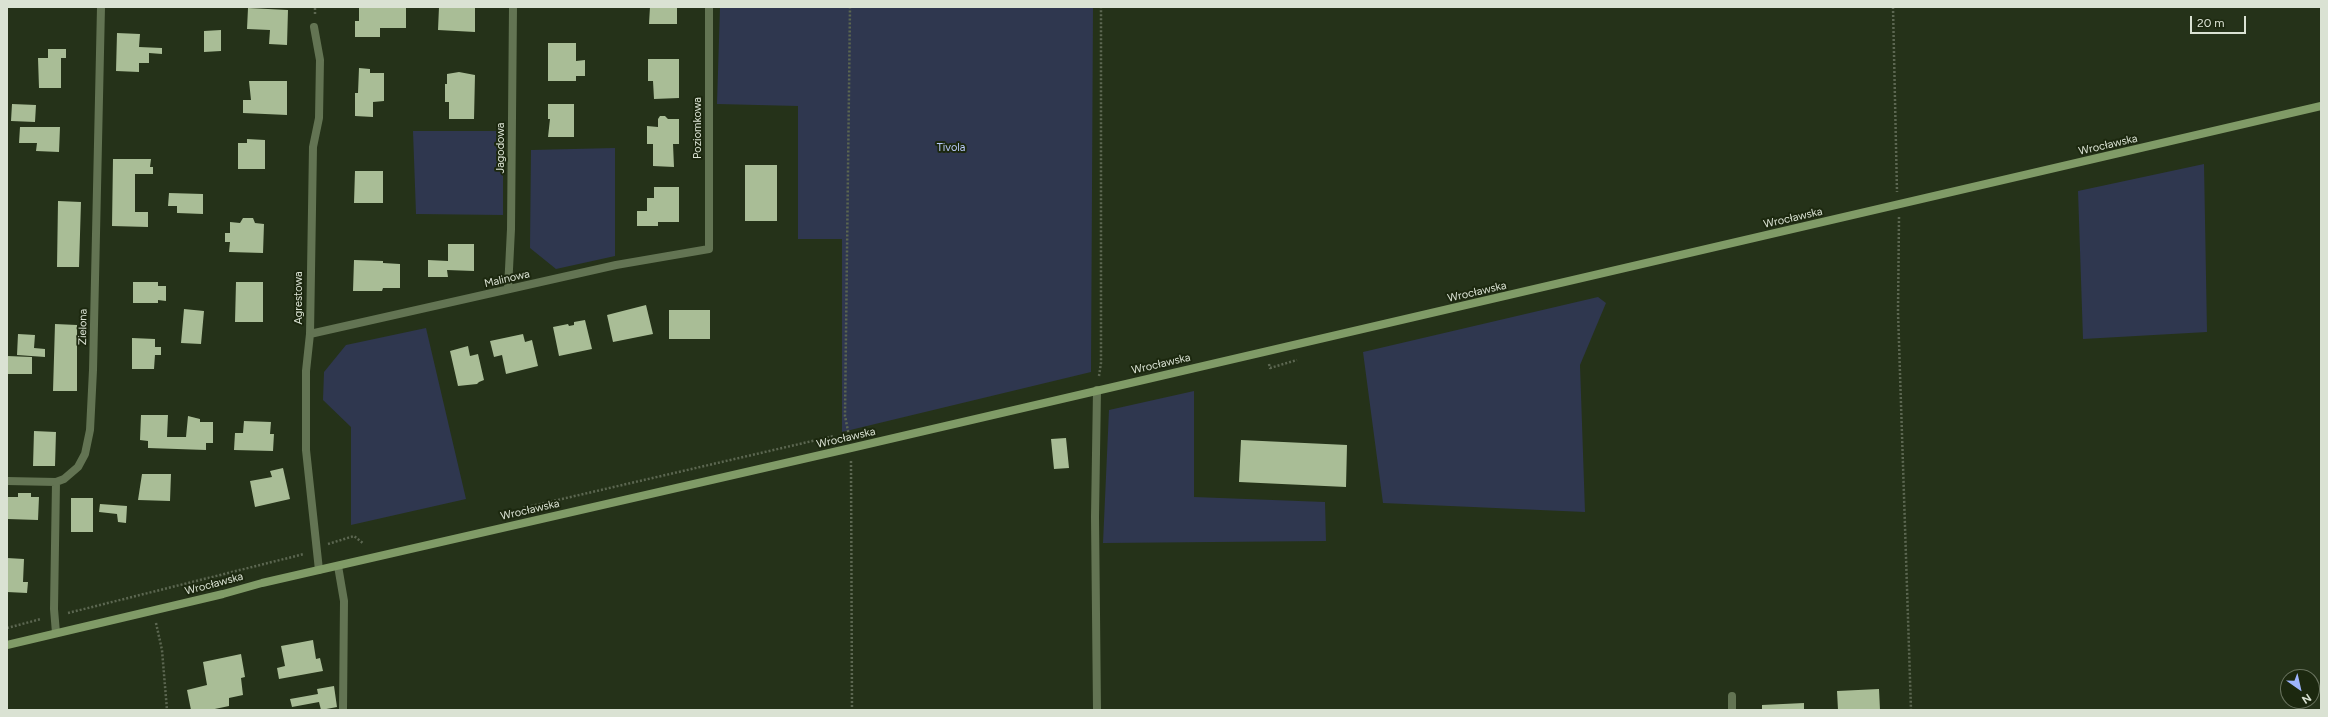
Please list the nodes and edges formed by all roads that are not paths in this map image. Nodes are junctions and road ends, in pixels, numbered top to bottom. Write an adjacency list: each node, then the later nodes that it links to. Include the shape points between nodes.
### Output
1 (101, 7): 11 (street, Zielona, via 90,430 85,454 78,467 64,479)
2 (512, 7): 7 (street, Jagodowa, via 511,229)
3 (709, 7): 6 (street, Poziomkowa)
4 (314, 26): 8 (street, Agrestowa, via 320,60 319,118 312,147)
5 (2321, 106): 9 (street, Wrocławska)
6 (709, 249): 7 (street, Malinowa, via 616,265)
7 (508, 289): 8 (street, Malinowa)
8 (310, 334): 13 (street, Agrestowa, via 306,371 306,450)
9 (1097, 390): 12 (street, Wrocławska); 18 (street)
10 (7, 481): 11 (street)
11 (56, 482): 14 (street)
12 (338, 566): 13 (street, Wrocławska); 17 (street, via 344,601)
13 (319, 570): 14 (street, Wrocławska)
14 (56, 633): 15 (street, Wrocławska)
15 (7, 645)
16 (1732, 696): 19 (street)
17 (343, 710)
18 (1097, 710)
19 (1732, 710)

